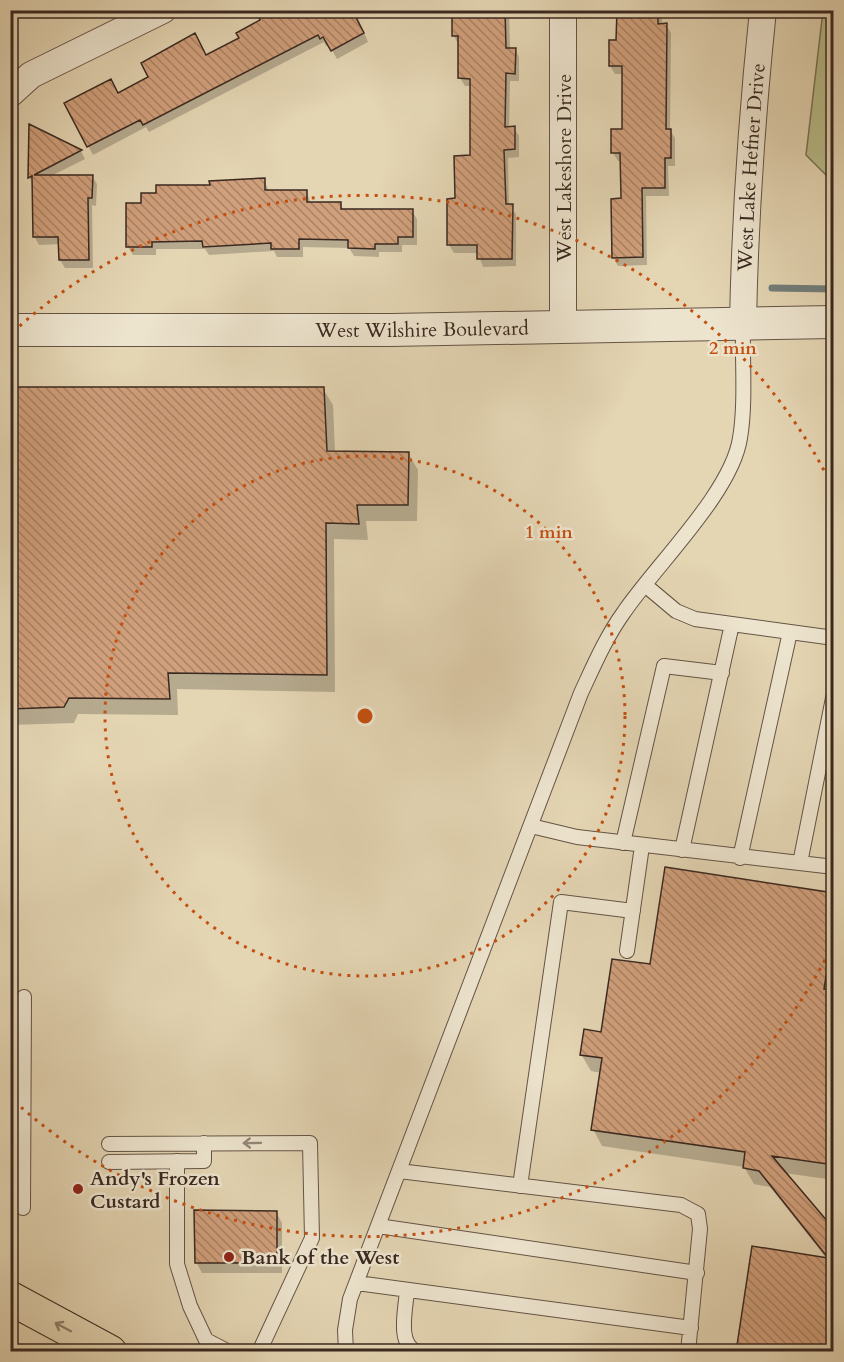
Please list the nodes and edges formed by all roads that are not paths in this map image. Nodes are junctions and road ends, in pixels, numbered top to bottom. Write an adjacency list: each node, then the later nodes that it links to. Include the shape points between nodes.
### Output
1 (163, 10): 4 (street, via 31,75)
2 (563, 10): 7 (street, West Lakeshore Drive)
3 (763, 10): 6 (street, West Lake Hefner Drive, via 750,143)
4 (10, 94)
5 (834, 322): 6 (street, West Wilshire Boulevard)
6 (743, 323): 7 (street, West Wilshire Boulevard); 9 (lane, via 740,438 730,465 711,500)
7 (563, 325): 8 (street, West Wilshire Boulevard, via 391,330)
8 (10, 330)
9 (645, 585): 10 (lane, via 676,611 695,619); 15 (lane, via 601,649)
10 (732, 624): 11 (lane); 13 (lane)
11 (790, 632): 12 (lane); 19 (lane)
12 (834, 638)
13 (722, 673): 16 (lane, via 664,666); 18 (lane)
14 (834, 693): 20 (lane)
15 (531, 826): 16 (lane); 29 (lane)
16 (623, 843): 17 (lane)
17 (642, 846): 18 (lane); 22 (lane)
18 (682, 850): 19 (lane)
19 (740, 858): 20 (lane)
20 (800, 863): 21 (lane)
21 (834, 867)
22 (633, 911): 23 (lane); 30 (lane, via 561,902)
23 (627, 951)
24 (24, 997): 31 (lane)
25 (204, 1143): 26 (lane); 27 (lane, via 204,1161); 41 (lane, one-way to 25, via 312,1238 310,1143)
26 (109, 1144)
27 (177, 1161): 28 (lane); 38 (lane, via 177,1264)
28 (109, 1162)
29 (399, 1171): 30 (lane); 32 (lane)
30 (520, 1186): 33 (lane, via 681,1205 698,1214)
31 (23, 1208)
32 (378, 1226): 33 (lane); 34 (lane)
33 (697, 1273): 37 (lane)
34 (357, 1283): 35 (lane); 42 (lane, via 345,1330)
35 (406, 1290): 37 (lane); 43 (lane, via 405,1342)
36 (13, 1300): 39 (highway, one-way to 36)
37 (692, 1328): 44 (lane)
38 (203, 1346): 40 (lane)
39 (110, 1352)
40 (228, 1352)
41 (259, 1352)
42 (346, 1352)
43 (418, 1352)
44 (688, 1352)

